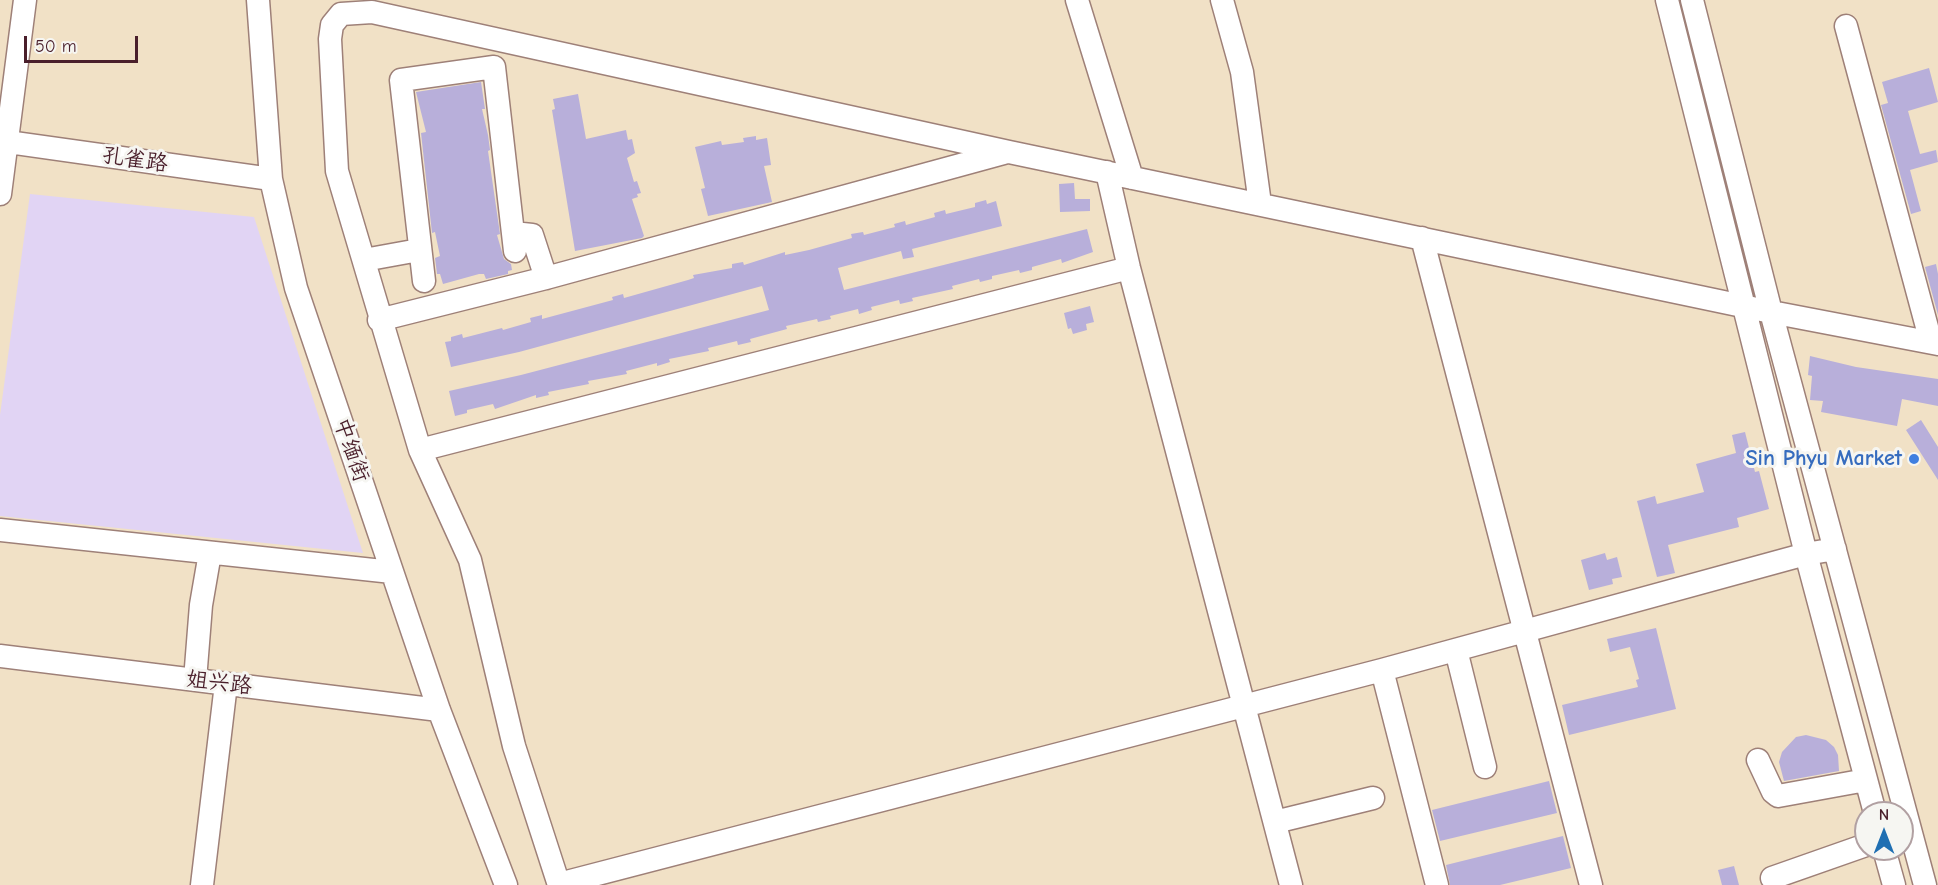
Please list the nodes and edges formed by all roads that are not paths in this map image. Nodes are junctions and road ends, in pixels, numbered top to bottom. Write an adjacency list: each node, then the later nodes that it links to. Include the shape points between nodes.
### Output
1 (25, 0): 8 (street)
2 (258, 0): 12 (street, 中缅街)
3 (1077, 0): 11 (street)
4 (1222, 0): 14 (street, via 1242,72)
5 (1667, 0): 21 (street)
6 (1692, 0): 22 (street)
7 (1846, 26): 24 (street)
8 (3, 142): 12 (street, 孔雀路); 13 (street)
9 (1009, 152): 10 (street); 17 (street, via 356,11 341,14 332,25 330,39 337,171); 19 (street)
10 (1107, 172): 11 (street); 18 (street)
11 (1132, 178): 14 (street)
12 (271, 179): 30 (street, 中缅街, via 296,288)
13 (0, 194)
14 (1260, 204): 15 (street)
15 (1422, 238): 21 (street); 31 (street)
16 (419, 250): 17 (street); 19 (street, via 401,80 494,68 514,242 532,235); 20 (street)
17 (364, 260): 23 (street)
18 (1129, 268): 25 (street); 37 (street)
19 (546, 278): 23 (street)
20 (424, 281)
21 (1744, 306): 22 (street); 29 (street)
22 (1771, 312): 24 (street); 27 (street)
23 (379, 320): 25 (street)
24 (1935, 343)
25 (420, 450): 51 (street, via 471,560 514,746)
26 (0, 530): 28 (street)
27 (1835, 549): 29 (street); 39 (street)
28 (210, 553): 30 (street); 35 (street)
29 (1806, 554): 31 (street); 42 (street)
30 (392, 572): 38 (street, 中缅街)
31 (1526, 631): 32 (street); 54 (street)
32 (1456, 650): 34 (street); 41 (street)
33 (0, 656): 35 (street, 姐兴路)
34 (1382, 670): 37 (street); 53 (street)
35 (195, 680): 36 (street, 姐兴路)
36 (226, 684): 38 (street, 姐兴路); 49 (street)
37 (1245, 705): 45 (street); 51 (street)
38 (439, 710): 50 (street, 中缅街)
39 (1891, 759): 42 (street); 56 (street)
40 (1758, 760): 42 (street, via 1778,796)
41 (1485, 766)
42 (1864, 773): 44 (street)
43 (1373, 798): 45 (street)
44 (1872, 801)
45 (1275, 822): 52 (street)
46 (1854, 849): 48 (street)
47 (1887, 861): 55 (street)
48 (1772, 878)
49 (202, 885)
50 (506, 885)
51 (559, 885)
52 (1291, 885)
53 (1437, 885)
54 (1591, 885)
55 (1894, 885)
56 (1925, 885)

